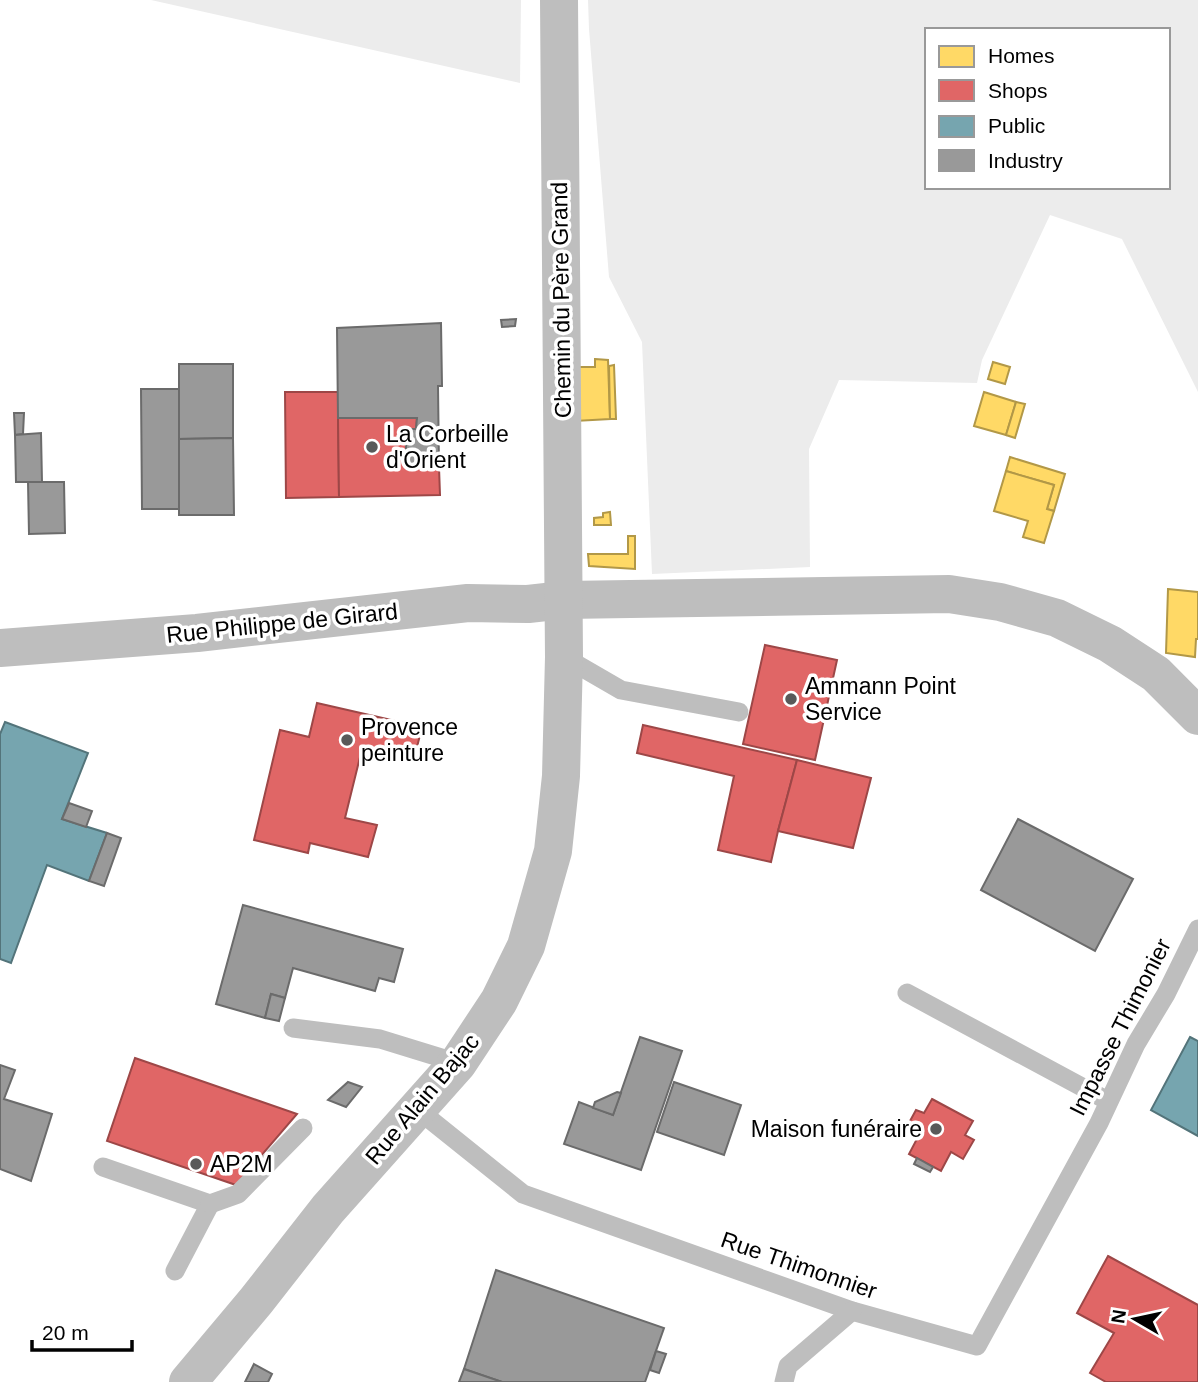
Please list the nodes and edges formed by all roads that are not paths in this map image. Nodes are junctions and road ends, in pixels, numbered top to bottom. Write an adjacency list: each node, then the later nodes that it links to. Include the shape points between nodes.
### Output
1 (558, 0): 2 (street, Chemin du Père Grand)
2 (564, 600): 3 (street, Rue Philippe de Girard, via 468,603 197,633); 4 (street, Rue Alain Bajac); 6 (street, Rue Philippe de Girard, via 949,594 1000,603 1057,618 1110,644 1156,674)
3 (0, 648)
4 (564, 657): 5 (lane, via 621,690); 10 (street, Rue Alain Bajac, via 561,776 553,851 526,946 499,1001)
5 (739, 712)
6 (1198, 716)
7 (1198, 929): 11 (lane, Impasse Thimonier)
8 (907, 993): 11 (lane)
9 (293, 1028): 10 (lane, via 380,1039)
10 (458, 1063): 12 (street, Rue Alain Bajac)
11 (1108, 1101): 14 (lane, Impasse Thimonier)
12 (417, 1109): 18 (lane, Rue Thimonnier, via 523,1194); 19 (street, Rue Alain Bajac, via 328,1209)
13 (303, 1128): 16 (lane, via 238,1194)
14 (1085, 1147): 18 (lane, Rue Thimonnier, via 976,1346)
15 (103, 1167): 16 (lane)
16 (210, 1204): 17 (lane)
17 (176, 1271)
18 (852, 1311): 20 (lane, via 788,1366)
19 (188, 1382)
20 (784, 1382)

